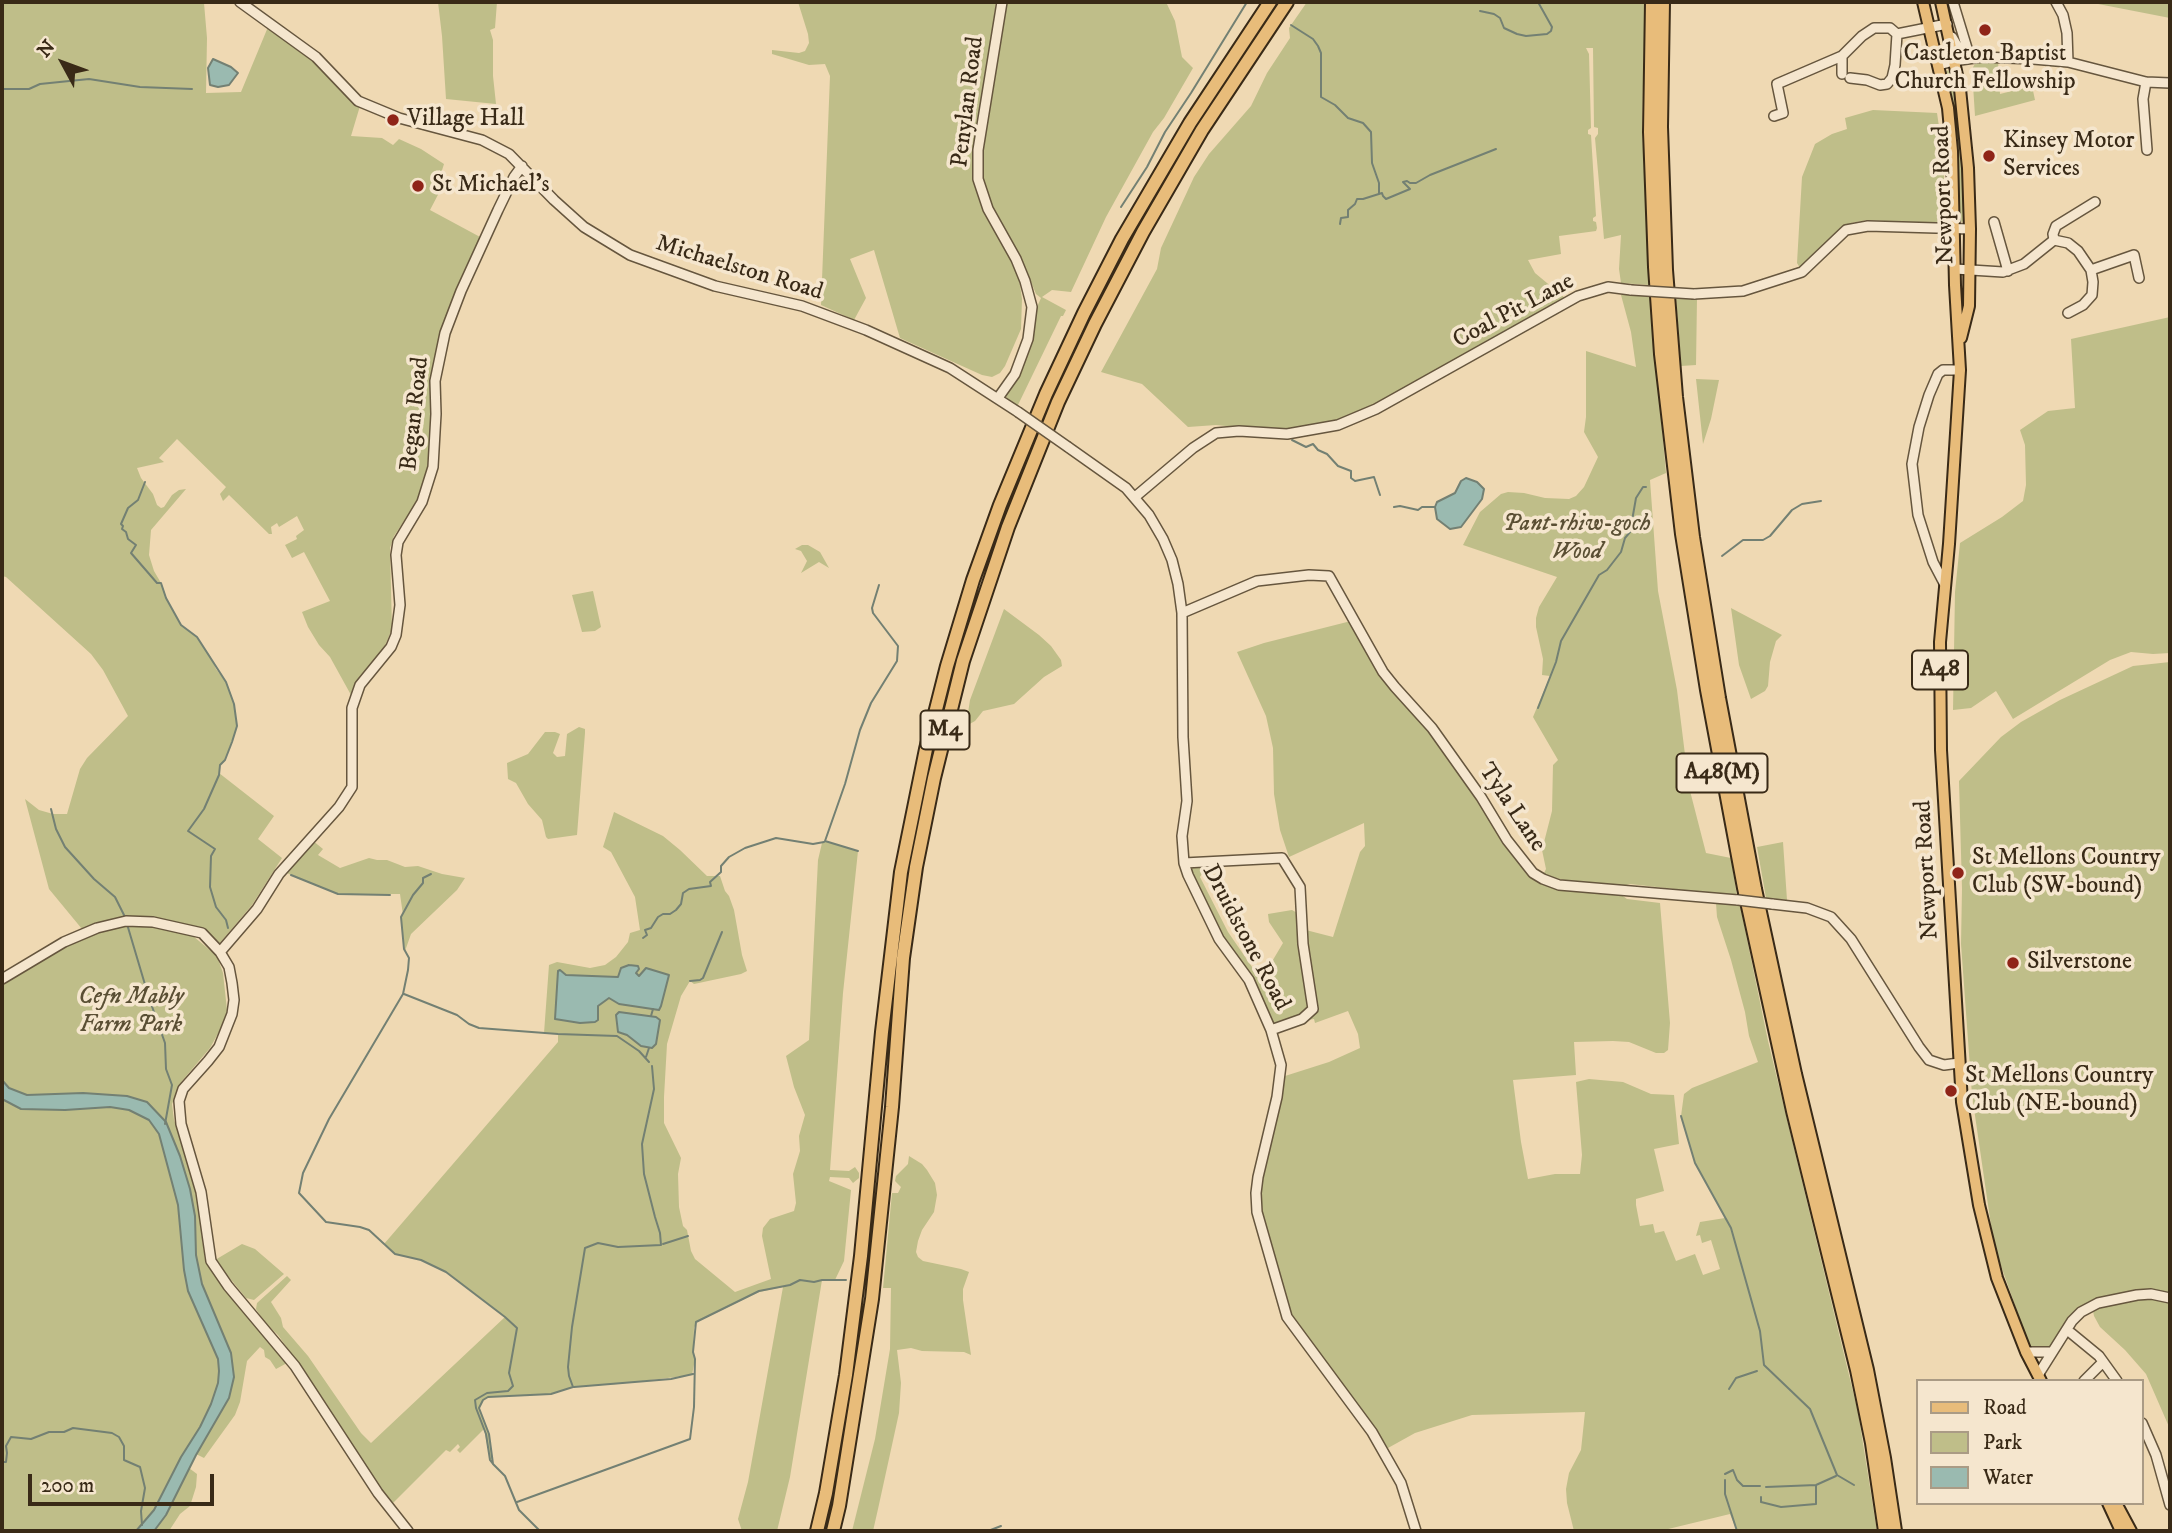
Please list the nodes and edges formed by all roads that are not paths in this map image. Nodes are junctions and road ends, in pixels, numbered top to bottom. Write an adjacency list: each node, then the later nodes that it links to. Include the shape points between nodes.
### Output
1 (240, 2): 25 (street, Michaelston Road, via 316,57 358,101 482,140)
2 (1002, 2): 39 (street, Penylan Road, via 978,150 978,179 988,209 1016,259 1032,307 1028,339 1015,374)
3 (1270, 2): 61 (highway, M4, via 1189,123 1084,313 1000,505 947,666 901,872 853,1322)
4 (1287, 2): 62 (highway, M4, via 1202,130 1095,324 1017,502 963,661 916,867 903,958 872,1298)
5 (1652, 2): 64 (highway, A48(M), via 1655,267 1682,534 1746,900 1857,1370)
6 (1663, 2): 65 (highway, A48(M), via 1666,270 1695,548 1755,890 1867,1370)
7 (1923, 2): 12 (main road, Newport Road / A48)
8 (1941, 2): 11 (main road, Newport Road / A48)
9 (1953, 2): 15 (street)
10 (2056, 2): 17 (street, via 2067,33)
11 (1947, 26): 12 (street); 15 (street, via 1962,54); 16 (main road, Newport Road / A48)
12 (1929, 27): 13 (street); 18 (main road, Newport Road / A48)
13 (1896, 34): 14 (street, via 1890,28 1874,28); 19 (street)
14 (1842, 56): 19 (street, via 1846,76 1881,85); 23 (street, via 1776,84 1783,113)
15 (1970, 58): 16 (street); 17 (street)
16 (1953, 61): 18 (street); 29 (main road, Newport Road / A48, via 1968,168)
17 (2068, 62): 20 (street)
18 (1939, 65): 28 (main road, Newport Road / A48, via 1952,151)
19 (1893, 74): 22 (street)
20 (2146, 82): 21 (street); 24 (street)
21 (2170, 83)
22 (1913, 84)
23 (1774, 116)
24 (2147, 150)
25 (522, 166): 39 (street, Michaelston Road, via 584,227 630,255 715,286 802,306 866,330 950,368); 44 (street, Began Road, via 445,333 435,381 433,467 422,502 398,542 396,635 360,685 352,708 352,787)
26 (2095, 202): 30 (street, via 2056,226)
27 (1994, 222): 34 (street)
28 (1953, 229): 29 (street, Coal Pit Lane); 31 (main road, Newport Road / A48); 40 (street, Coal Pit Lane, bridge, via 1868,226 1846,230 1802,272 1743,291 1694,294 1608,287 1578,296 1376,409 1338,425 1287,435 1239,430 1216,433)
29 (1970, 229): 32 (main road, Newport Road / A48)
30 (2054, 240): 33 (street, via 2078,251); 34 (street)
31 (1955, 269): 32 (street); 37 (main road, Newport Road / A48)
32 (1969, 270): 34 (street); 37 (main road, Newport Road / A48, via 1969,306)
33 (2091, 270): 35 (street, via 2134,255); 36 (street, via 2092,295)
34 (2008, 271)
35 (2139, 278)
36 (2068, 313)
37 (1959, 345): 38 (main road, Newport Road / A48)
38 (1960, 369): 41 (main road, Newport Road / A48); 41 (street, via 1938,374 1919,427 1912,464 1918,515)
39 (998, 398): 40 (street, Druidstone Road, bridge)
40 (1135, 497): 42 (street, Druidstone Road, via 1172,560)
41 (1944, 583): 47 (main road, Newport Road / A48, via 1941,750)
42 (1182, 613): 43 (street, Druidstone Road); 47 (street, Tyla Lane, bridge, via 1257,581 1329,576 1387,678 1432,728 1533,873 1567,886 1807,908 1831,917 1851,939 1930,1060 1944,1065)
43 (1184, 863): 46 (street, Druidstone Road, via 1203,909 1249,980); 46 (street, via 1282,858 1300,887 1313,1009 1302,1019)
44 (220, 952): 45 (street, via 202,933 127,921 64,942); 60 (street, via 229,967 232,1014 219,1047 183,1089 179,1101 201,1192 211,1261 295,1366)
45 (2, 979)
46 (1271, 1030): 63 (street, Druidstone Road, via 1281,1077 1256,1193 1280,1297 1287,1317 1384,1453 1401,1483)
47 (1959, 1063): 50 (main road, Newport Road / A48, via 1979,1205 1997,1278)
48 (2170, 1298): 51 (street, via 2137,1295 2089,1307 2072,1321)
49 (2071, 1333): 52 (street)
50 (2026, 1352): 51 (street); 53 (main road, Newport Road / A48)
51 (2051, 1352): 53 (street)
52 (2101, 1359): 54 (street); 55 (street)
53 (2039, 1378)
54 (2086, 1379)
55 (2116, 1379)
56 (2144, 1428): 59 (street)
57 (2109, 1505): 66 (main road)
58 (2117, 1505): 67 (main road)
59 (2170, 1505)
60 (408, 1531)
61 (817, 1531)
62 (834, 1531)
63 (1416, 1531)
64 (1885, 1531)
65 (1895, 1531)
66 (2121, 1531)
67 (2131, 1531)

